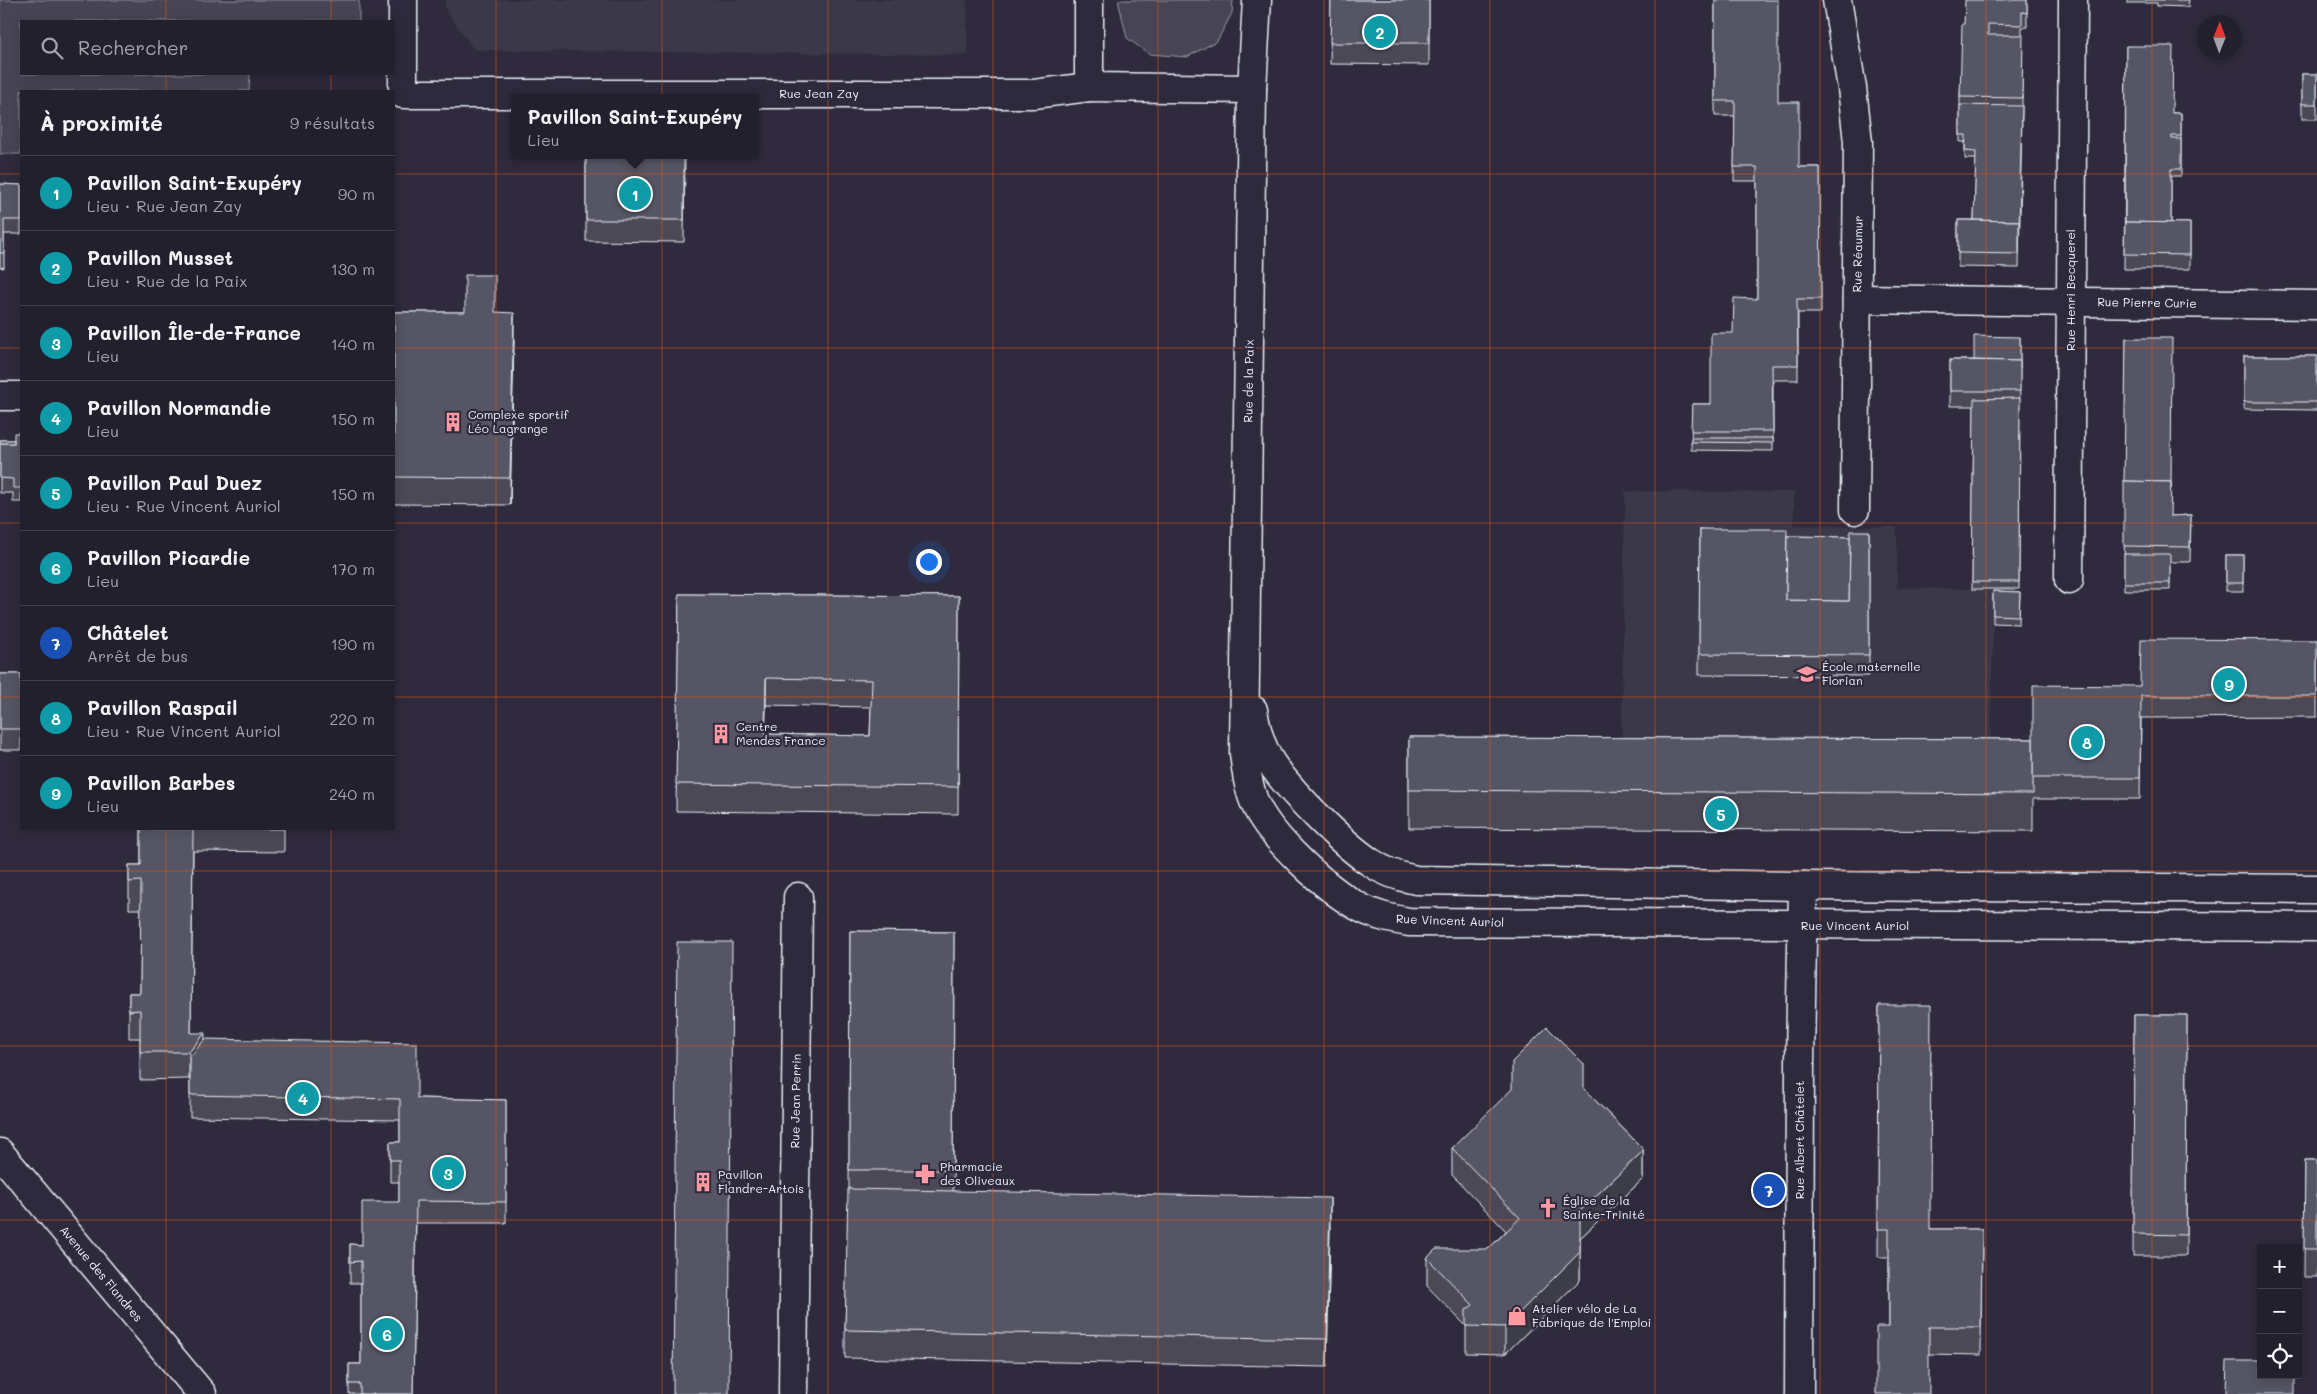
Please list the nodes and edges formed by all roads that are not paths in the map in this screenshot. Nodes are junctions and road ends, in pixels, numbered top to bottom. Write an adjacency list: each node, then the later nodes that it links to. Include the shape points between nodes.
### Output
1 (403, 0): 6 (street, Rue Jean Zay, via 402,94 1034,94)
2 (1090, 0): 6 (street)
3 (1257, 0): 7 (street, Rue de la Paix)
4 (1837, 0): 8 (street, Rue Réaumur, via 1858,142)
5 (2073, 0): 9 (street, Rue Henri Becquerel)
6 (1089, 87): 7 (street)
7 (1252, 89): 15 (street, Rue de la Paix)
8 (1857, 299): 9 (street, Rue Pierre Curie); 13 (street, Rue Réaumur)
9 (2071, 302): 10 (street, Rue Pierre Curie); 14 (street, Rue Henri Becquerel)
10 (2317, 305)
11 (0, 396): 12 (street)
12 (20, 396)
13 (1855, 510)
14 (2069, 580)
15 (1246, 674): 16 (street, via 1259,736 1276,770 1352,847 1370,862 1401,877); 19 (street, Rue Vincent Auriol, via 1244,753 1255,803 1289,848 1328,886 1362,909 1384,918 1408,922)
16 (1803, 886): 17 (street); 19 (street, Rue Albert Châtelet)
17 (2317, 889)
18 (798, 897): 23 (street, Rue Jean Perrin)
19 (1803, 926): 20 (street, Rue Vincent Auriol); 24 (street, Rue Albert Châtelet)
20 (2317, 927)
21 (0, 1153): 22 (street, Avenue des Flandres)
22 (202, 1394)
23 (793, 1394)
24 (1799, 1394)

